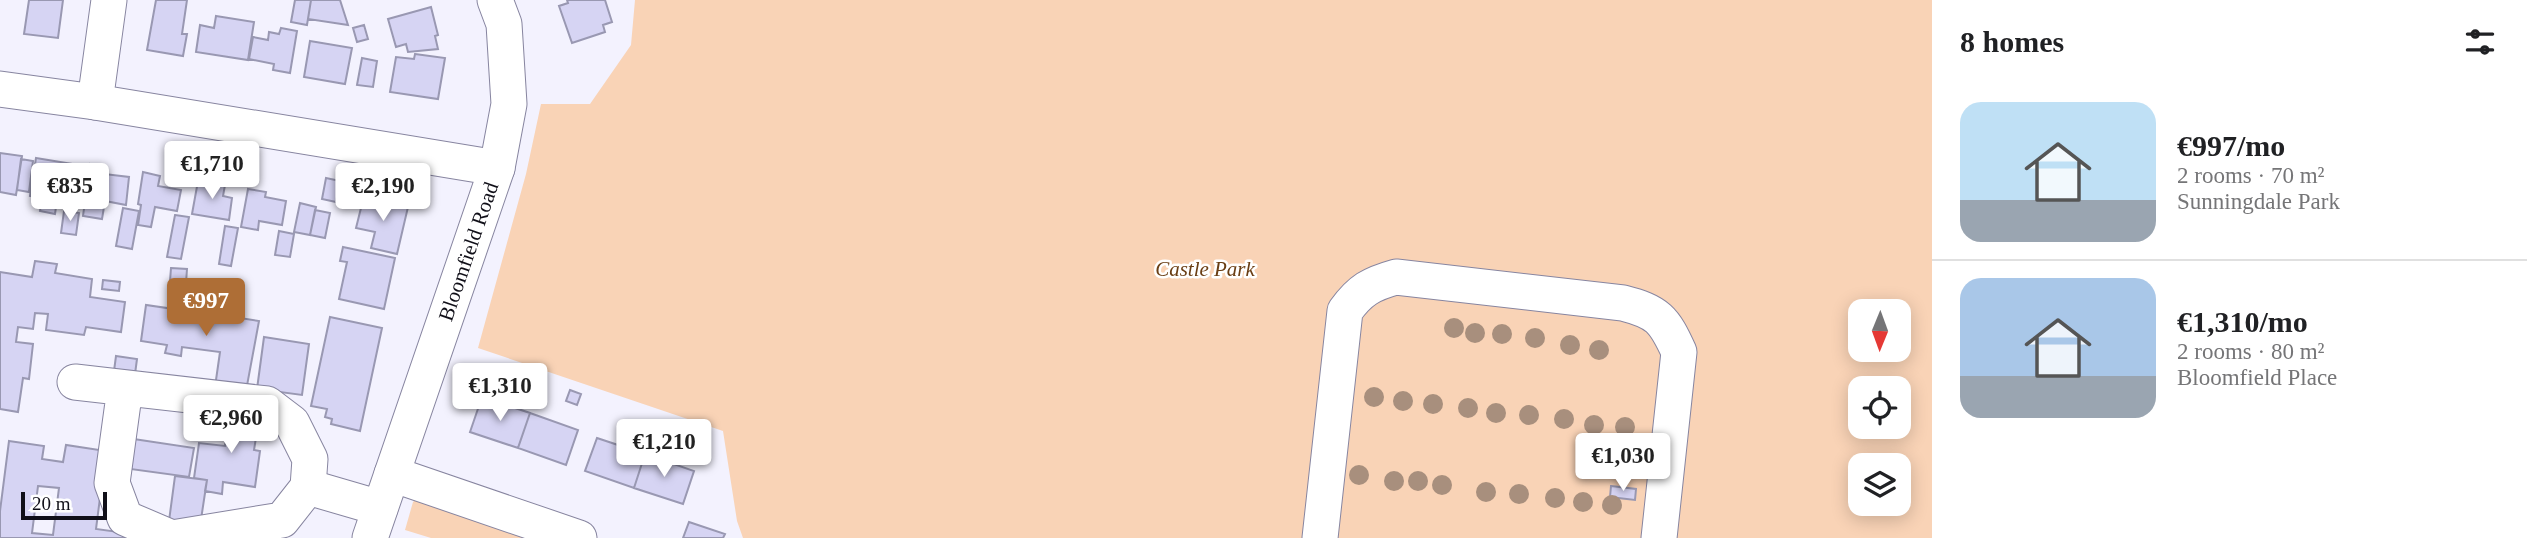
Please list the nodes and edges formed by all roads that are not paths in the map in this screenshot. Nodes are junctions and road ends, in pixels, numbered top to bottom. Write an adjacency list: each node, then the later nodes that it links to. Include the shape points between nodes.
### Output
1 (109, 0): 4 (street)
2 (495, 0): 5 (street, Bloomfield Road, via 504,24 509,104)
3 (0, 89): 4 (street)
4 (95, 102): 5 (street)
5 (497, 168): 8 (street, Bloomfield Road)
6 (75, 382): 7 (street)
7 (125, 388): 9 (street, via 267,404 292,423 310,459); 9 (street, via 112,483 125,518 172,538 282,520)
8 (392, 474): 10 (street, Bloomfield Road); 11 (street)
9 (308, 487): 10 (street)
10 (375, 523)
11 (579, 538)
12 (1320, 538): 13 (street, via 1345,311 1374,284 1396,277 1622,303 1648,310 1668,328 1679,352)
13 (1659, 538)

